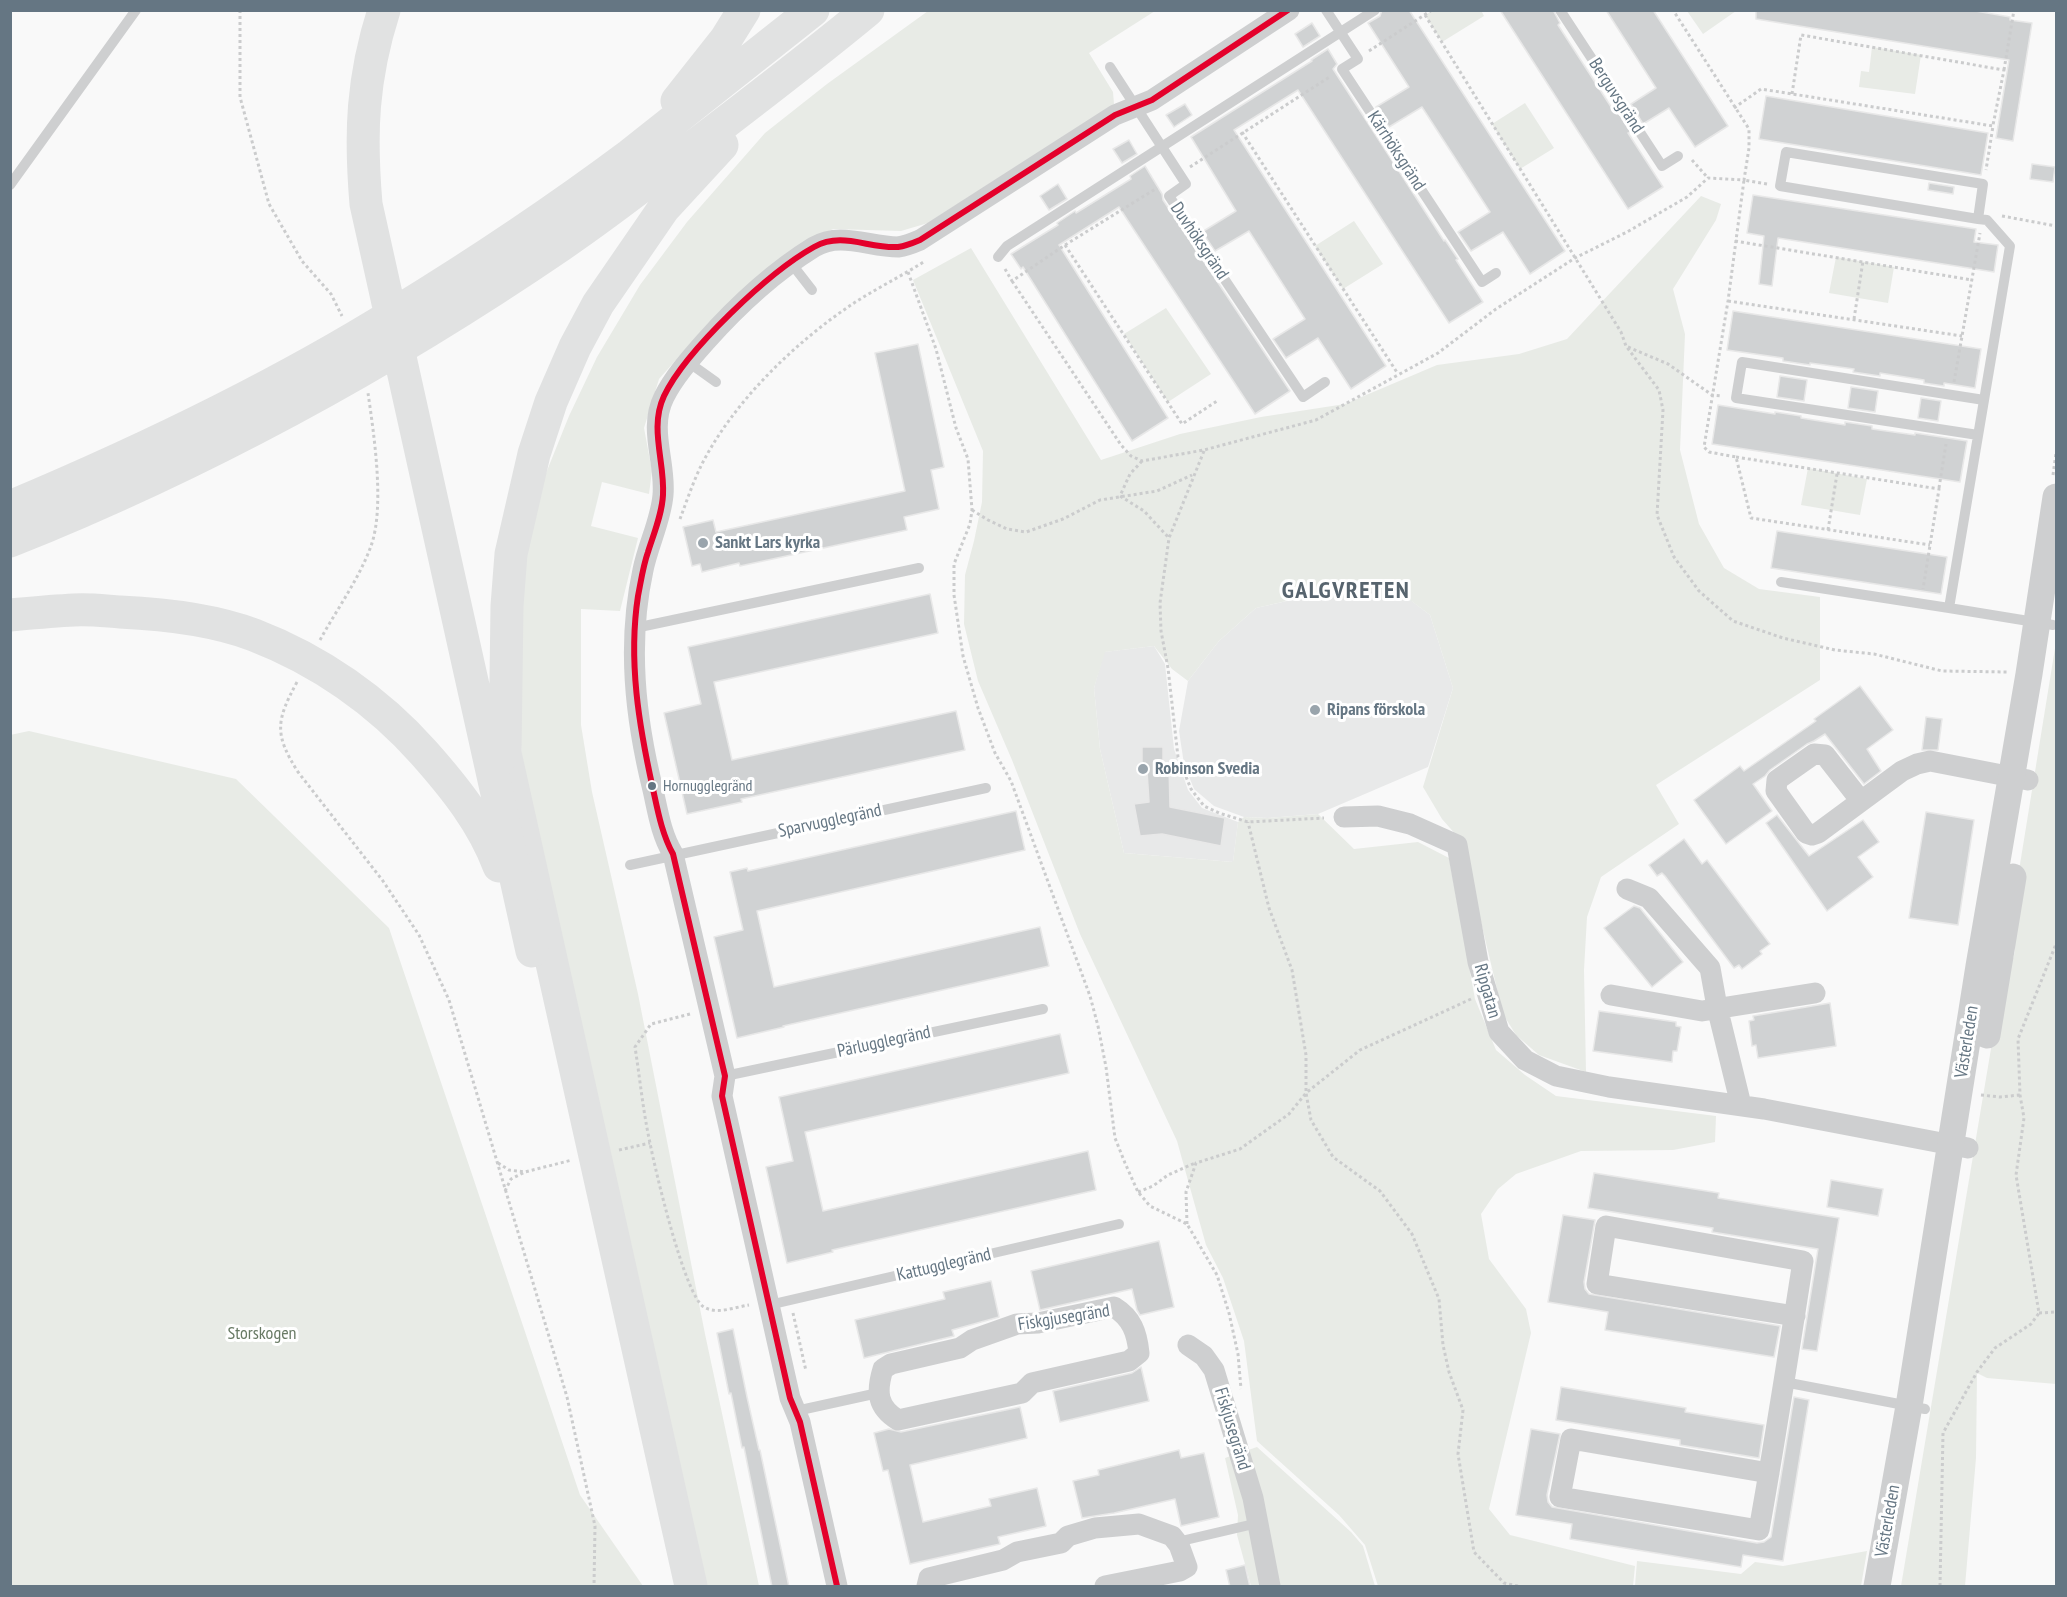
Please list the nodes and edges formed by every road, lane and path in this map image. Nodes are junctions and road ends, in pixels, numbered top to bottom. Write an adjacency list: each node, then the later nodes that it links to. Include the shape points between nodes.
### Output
1 (136, 10): 32 (lane)
2 (240, 10): 48 (path, via 240,97 269,204 302,261 332,294)
3 (384, 10): 97 (main road, via 374,42 362,118 366,204)
4 (402, 10): 87 (main road, via 384,81 379,120 382,200)
5 (744, 10): 27 (main road, via 688,89)
6 (813, 10): 27 (main road)
7 (868, 10): 18 (main road)
8 (1289, 10): 22 (street)
9 (1326, 10): 16 (lane)
10 (1375, 10): 16 (lane)
11 (1432, 10): 15 (path)
12 (1560, 10): 28 (lane, Berguvsgränd, via 1662,166)
13 (1673, 10): 23 (path)
14 (2013, 10): 20 (path)
15 (1425, 15): 17 (path); 39 (path)
16 (1340, 33): 17 (lane); 26 (lane)
17 (1358, 59): 42 (lane, Kärrhöksgränd, via 1342,69 1482,282)
18 (804, 62): 75 (main road, via 573,237 407,345 237,439 77,514); 87 (main road, via 663,208 598,304 551,402 534,454 511,554)
19 (1110, 67): 22 (lane, Duvhöksgränd)
20 (2004, 70): 21 (path, via 1801,35); 24 (path)
21 (1792, 94): 23 (path, via 1761,89); 24 (path)
22 (1136, 107): 26 (lane, Duvhöksgränd); 41 (street, via 1115,115 920,240 900,247 836,240 816,246)
23 (1734, 108): 30 (path, via 1749,129)
24 (1993, 126): 31 (path)
25 (1242, 132): 52 (path)
26 (1161, 147): 38 (lane, via 1007,246); 54 (lane, Duvhöksgränd, via 1186,184 1169,196 1303,397)
27 (628, 156): 70 (main road, via 395,314 221,410)
28 (1678, 156): 29 (path, via 1691,159)
29 (1708, 178): 30 (path); 39 (path, via 1687,198)
30 (1744, 180): 33 (path); 36 (path)
31 (1983, 184): 33 (lane, via 1786,152); 34 (lane)
32 (10, 185)
33 (1780, 186): 34 (lane)
34 (1981, 217): 35 (path); 43 (path); 58 (lane, via 2010,246)
35 (2056, 226)
36 (1735, 241): 40 (path); 46 (path)
37 (1065, 245): 59 (path, via 1182,424)
38 (998, 257)
39 (1575, 258): 50 (path); 52 (path, via 1496,309 1438,353)
40 (1863, 261): 43 (path); 47 (path)
41 (791, 262): 45 (lane); 51 (street, via 732,312)
42 (1496, 273)
43 (1971, 280): 49 (path)
44 (1012, 281): 64 (path, via 1120,445)
45 (812, 290)
46 (1728, 301): 47 (path); 57 (path)
47 (1854, 320): 49 (path)
48 (343, 321)
49 (1962, 336): 56 (path)
50 (1626, 346): 57 (path, via 1668,364); 85 (path, via 1659,390 1663,410 1657,515 1674,557 1699,591 1733,621 1783,638 1942,671)
51 (688, 362): 53 (lane); 84 (street, via 663,398 657,422 663,495 643,570)
52 (1398, 374): 62 (path, via 1316,420)
53 (717, 382)
54 (1325, 382)
55 (368, 393): 83 (path, via 378,497 376,524 361,567)
56 (1952, 394): 58 (lane); 60 (lane, via 1742,362 1736,398)
57 (1712, 395): 63 (path, via 1704,447 1709,452)
58 (1984, 399): 61 (lane)
59 (1217, 401)
60 (1949, 431): 61 (lane); 67 (path)
61 (1978, 435): 80 (lane)
62 (1204, 450): 64 (path); 65 (path)
63 (1736, 457): 66 (path); 73 (path, via 1751,518)
64 (1142, 461): 68 (path)
65 (1194, 474): 68 (path, via 1157,491); 74 (path)
66 (1837, 474): 67 (path); 73 (path)
67 (1939, 489): 76 (path)
68 (1120, 496): 71 (path, via 1100,500 1026,532 1007,529); 74 (path, via 1144,511)
69 (2056, 497): 82 (street, Västerleden)
70 (10, 507)
71 (972, 510): 72 (path, via 968,459 936,349 908,272 854,304 801,344 736,410 700,468); 116 (path, via 954,564 954,595 963,656 978,708 995,753 1011,781 1090,996 1104,1057 1115,1138)
72 (679, 521)
73 (1828, 530): 76 (path)
74 (1169, 538): 92 (path, via 1160,603 1178,757 1191,789 1204,806)
75 (10, 540)
76 (1930, 545): 79 (path)
77 (919, 568): 84 (lane)
78 (1782, 582): 79 (lane)
79 (1921, 603): 80 (lane)
80 (1949, 608): 82 (lane)
81 (10, 615): 97 (main road, via 76,609 196,620 253,635 308,660 354,689 399,724 468,805 491,845)
82 (2049, 618): 88 (street, Västerleden)
83 (327, 627)
84 (635, 628): 93 (street, via 634,681 645,758 664,840)
85 (2012, 672)
86 (290, 694): 111 (path, via 280,726 287,754 419,934 450,1000)
87 (505, 753): 135 (main road)
88 (2019, 779): 90 (street, via 1930,761 1902,771); 107 (street, Västerleden); 110 (street, Västerleden)
89 (986, 788): 93 (lane, Sparvugglegränd)
90 (1861, 801)
91 (1344, 817): 92 (path); 99 (street, Ripgatan, via 1378,816 1410,824 1457,845)
92 (1248, 822): 106 (path, via 1269,908 1292,970 1306,1056)
93 (673, 854): 94 (lane, Sparvugglegränd); 104 (street)
94 (630, 865)
95 (1627, 890): 102 (street, via 1649,898 1710,968)
96 (2056, 944): 98 (path)
97 (532, 951): 134 (main road)
98 (2054, 959): 108 (path, via 2018,1039)
99 (1487, 993): 106 (path, via 1360,1050); 109 (street, Ripgatan, via 1499,1032 1525,1060 1556,1076)
100 (1815, 993): 102 (street)
101 (1611, 995): 102 (street, via 1702,1011)
102 (1717, 1007): 109 (street)
103 (1043, 1009): 105 (lane, Pärlugglegränd)
104 (710, 1010): 105 (street); 120 (path, via 651,1024 635,1047 650,1143 687,1279 702,1306 713,1311)
105 (725, 1076): 120 (street, via 722,1096)
106 (1306, 1093): 112 (path, via 1289,1114 1240,1149); 140 (path, via 1311,1120 1333,1157 1380,1191 1412,1234 1439,1299 1449,1372 1464,1410 1458,1454 1474,1552 1504,1583)
107 (1977, 1095): 108 (path); 110 (street, Västerleden)
108 (2020, 1095): 122 (path, via 2024,1118 2016,1175)
109 (1741, 1105): 110 (street, Ripgatan)
110 (1959, 1146): 128 (street, Västerleden)
111 (496, 1162): 114 (path, via 509,1170); 115 (path)
112 (1196, 1162): 116 (path); 118 (path, via 1186,1192)
113 (534, 1169): 114 (path)
114 (525, 1172): 115 (path, via 511,1179)
115 (505, 1192): 133 (path, via 567,1397 595,1526)
116 (1138, 1192): 118 (path, via 1150,1206)
117 (1119, 1224): 119 (lane, Kattugglegränd)
118 (1187, 1224): 127 (path, via 1217,1275 1229,1313)
119 (790, 1300): 120 (lane, Kattugglegränd); 129 (path)
120 (769, 1303): 129 (street, via 790,1398)
121 (2056, 1312): 122 (path)
122 (2039, 1313): 143 (path, via 2031,1324 1995,1348 1943,1433)
123 (1794, 1316): 123 (street, via 1803,1261 1606,1226 1597,1284); 125 (street)
124 (1188, 1345): 131 (street, Fiskjusegränd, via 1204,1356 1214,1370)
125 (1784, 1382): 128 (lane); 130 (street)
126 (878, 1393): 126 (street, Fiskgjusegränd, via 883,1369 891,1364 960,1348 1017,1324 1114,1306 1126,1314 1137,1334 1139,1353 1129,1361 1032,1383 1022,1393 898,1420 887,1413); 129 (lane)
127 (1242, 1399)
128 (1917, 1407): 141 (street, Västerleden); 142 (street, Västerleden)
129 (804, 1409): 136 (street, via 800,1422)
130 (1769, 1473): 130 (street, via 1759,1530 1560,1497 1571,1439)
131 (1258, 1523): 132 (lane); 139 (street, Fiskjusegränd)
132 (1177, 1542): 137 (street, via 1172,1536 1139,1524 1095,1528 1068,1536 1060,1543 928,1578); 138 (street, via 1187,1567)
133 (594, 1587)
134 (676, 1587)
135 (691, 1587)
136 (837, 1587)
137 (927, 1587)
138 (1105, 1587)
139 (1270, 1587)
140 (1518, 1587)
141 (1877, 1587)
142 (1896, 1587)
143 (1940, 1587)

